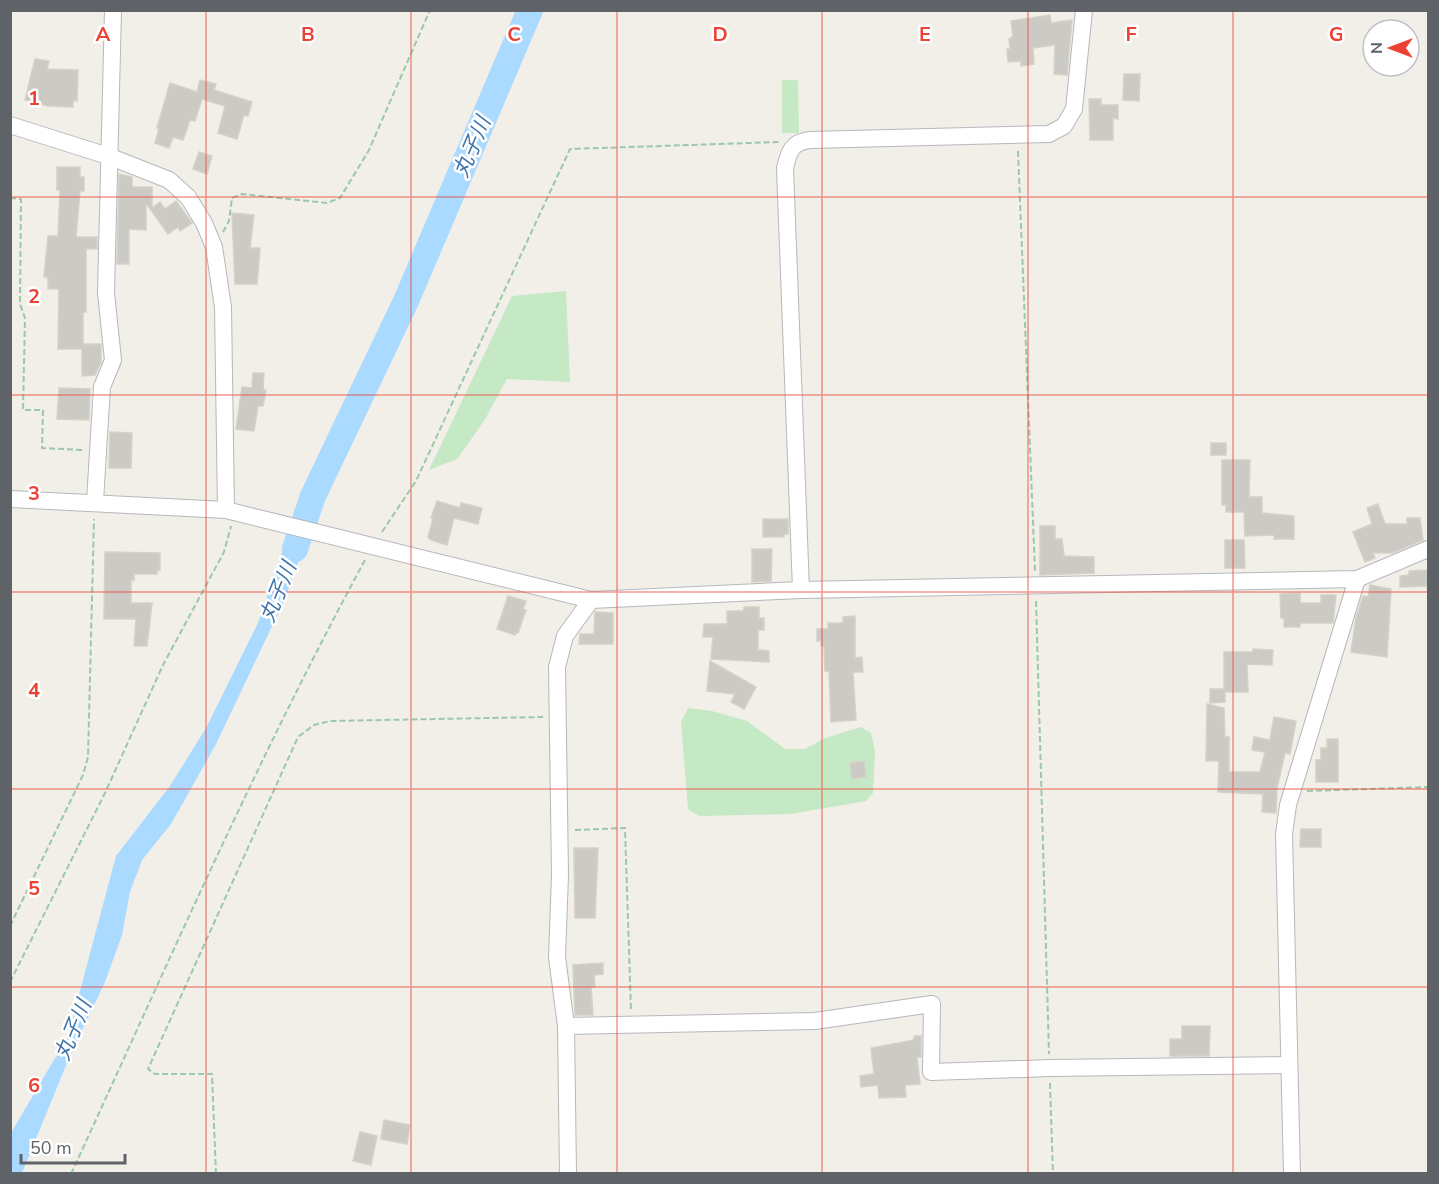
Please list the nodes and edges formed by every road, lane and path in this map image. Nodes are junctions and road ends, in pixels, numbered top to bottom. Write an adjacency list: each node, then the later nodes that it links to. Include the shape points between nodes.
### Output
1 (113, 10): 7 (street)
2 (430, 10): 9 (path, via 369,150 340,198 327,203 242,194 232,198 229,220)
3 (1084, 10): 5 (street, via 1074,109 1064,126 1049,134)
4 (10, 125): 7 (street)
5 (1017, 135): 6 (street); 17 (path)
6 (800, 141): 14 (path, via 570,149 416,481); 18 (street, via 789,151 785,168)
7 (108, 156): 9 (street, via 169,180 188,197); 10 (street, via 106,293 113,360 102,387)
8 (10, 198): 10 (path, via 21,199 23,411 43,410 42,448)
9 (214, 247): 13 (street, via 223,307)
10 (98, 451): 12 (street)
11 (10, 499): 12 (street)
12 (95, 501): 13 (street); 24 (path, via 88,758)
13 (230, 512): 14 (street); 25 (path, via 224,552 163,665 105,793)
14 (369, 544): 19 (street); 30 (path)
15 (1428, 549): 16 (street)
16 (1358, 579): 17 (street); 22 (street)
17 (1036, 586): 18 (street); 29 (path)
18 (801, 590): 19 (street)
19 (591, 600): 20 (street, via 565,636 557,667)
20 (558, 716): 23 (street); 31 (path, via 330,721 314,725 298,737 148,1069 155,1074 213,1074)
21 (1428, 787): 22 (path)
22 (1293, 791): 28 (street, via 1284,834)
23 (560, 831): 26 (path, via 625,828); 27 (street, via 557,957)
24 (10, 926)
25 (10, 982)
26 (632, 1025): 27 (street); 29 (street, via 815,1020 933,1004 931,1072)
27 (566, 1026): 32 (street)
28 (1289, 1065): 29 (street); 34 (street)
29 (1050, 1068): 33 (path)
30 (71, 1173)
31 (216, 1173)
32 (568, 1173)
33 (1053, 1173)
34 (1292, 1173)

